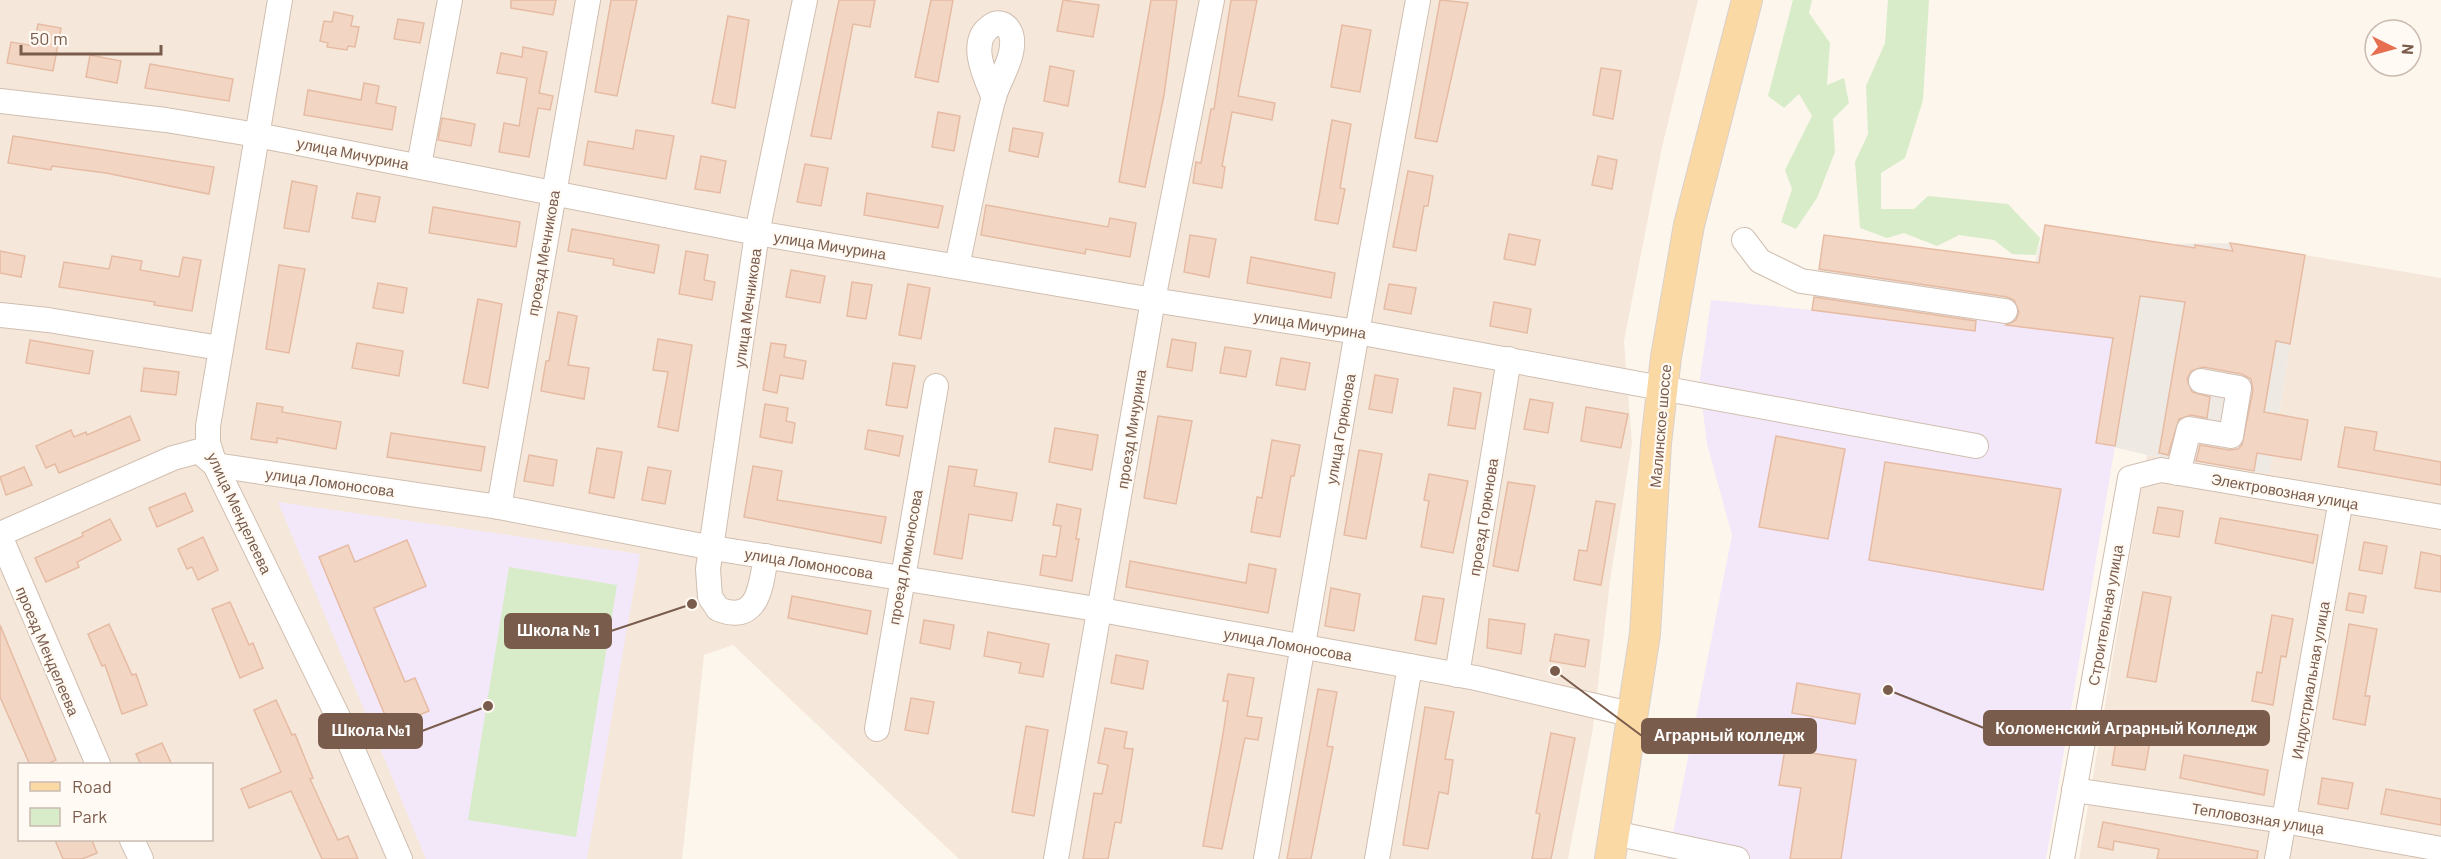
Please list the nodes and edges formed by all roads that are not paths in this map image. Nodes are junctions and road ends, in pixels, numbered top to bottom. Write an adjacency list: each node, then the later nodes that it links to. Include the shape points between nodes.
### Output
1 (280, 0): 10 (street, улица Менделеева)
2 (450, 0): 11 (street)
3 (588, 0): 12 (street, проезд Мечникова)
4 (805, 0): 13 (street, улица Мечникова)
5 (1212, 0): 16 (street, проезд Мичурина)
6 (1418, 0): 19 (street, улица Горюнова)
7 (1747, 0): 24 (main road, Малинское шоссе, via 1689,225)
8 (994, 98): 15 (street)
9 (0, 101): 10 (street, улица Мичурина)
10 (257, 135): 11 (street, улица Мичурина); 20 (street, улица Менделеева)
11 (419, 165): 12 (street, улица Мичурина)
12 (553, 194): 13 (street, улица Мичурина); 30 (street, проезд Мечникова)
13 (757, 233): 15 (street, улица Мичурина); 33 (street, улица Мечникова)
14 (1744, 240): 17 (street, via 1760,261 1801,281)
15 (957, 266): 16 (street, улица Мичурина)
16 (1153, 300): 19 (street, улица Мичурина); 36 (street, проезд Мичурина)
17 (2005, 311)
18 (0, 315): 20 (street)
19 (1357, 332): 21 (street, улица Мичурина); 37 (street, улица Горюнова)
20 (220, 348): 26 (street, улица Менделеева, via 208,426)
21 (1509, 358): 24 (street, улица Мичурина); 39 (street, проезд Горюнова)
22 (2201, 381): 27 (street, via 2239,388 2231,436 2189,429)
23 (936, 386): 35 (street, проезд Ломоносова)
24 (1661, 388): 25 (street, улица Мичурина); 40 (main road, Малинское шоссе, via 1645,634)
25 (1976, 446)
26 (214, 465): 30 (street, улица Ломоносова); 32 (street, улица Ломоносова, via 199,451 187,454); 49 (street, улица Менделеева, via 342,725)
27 (2178, 473): 28 (street, Электровозная улица, via 2161,470); 29 (street, Электровозная улица)
28 (2130, 478): 43 (street, Строительная улица)
29 (2341, 500): 31 (street, Электровозная улица); 44 (street, Индустриальная улица)
30 (499, 507): 33 (street, улица Ломоносова)
31 (2441, 517)
32 (0, 535): 42 (street, проезд Менделеева)
33 (713, 548): 34 (street, улица Ломоносова); 34 (street, улица Мечникова, via 708,569 710,597 718,609 727,612 740,613 757,598)
34 (766, 556): 35 (street, улица Ломоносова)
35 (901, 577): 36 (street, улица Ломоносова); 41 (street, проезд Ломоносова)
36 (1101, 610): 37 (street, улица Ломоносова); 50 (street, проезд Мичурина)
37 (1303, 647): 38 (street, улица Ломоносова); 51 (street, улица Горюнова)
38 (1410, 666): 39 (street, улица Ломоносова); 52 (street)
39 (1457, 675): 40 (street, улица Ломоносова)
40 (1634, 715): 46 (main road, Малинское шоссе)
41 (877, 729)
42 (97, 763)
43 (2074, 790): 44 (street, Тепловозная улица); 54 (street, Строительная улица)
44 (2284, 821): 47 (street, Тепловозная улица); 55 (street, Индустриальная улица)
45 (132, 841): 48 (street)
46 (1612, 846): 53 (street)
47 (2441, 849)
48 (141, 859)
49 (400, 859)
50 (1056, 859)
51 (1266, 859)
52 (1377, 859)
53 (1737, 859)
54 (2062, 859)
55 (2277, 859)

